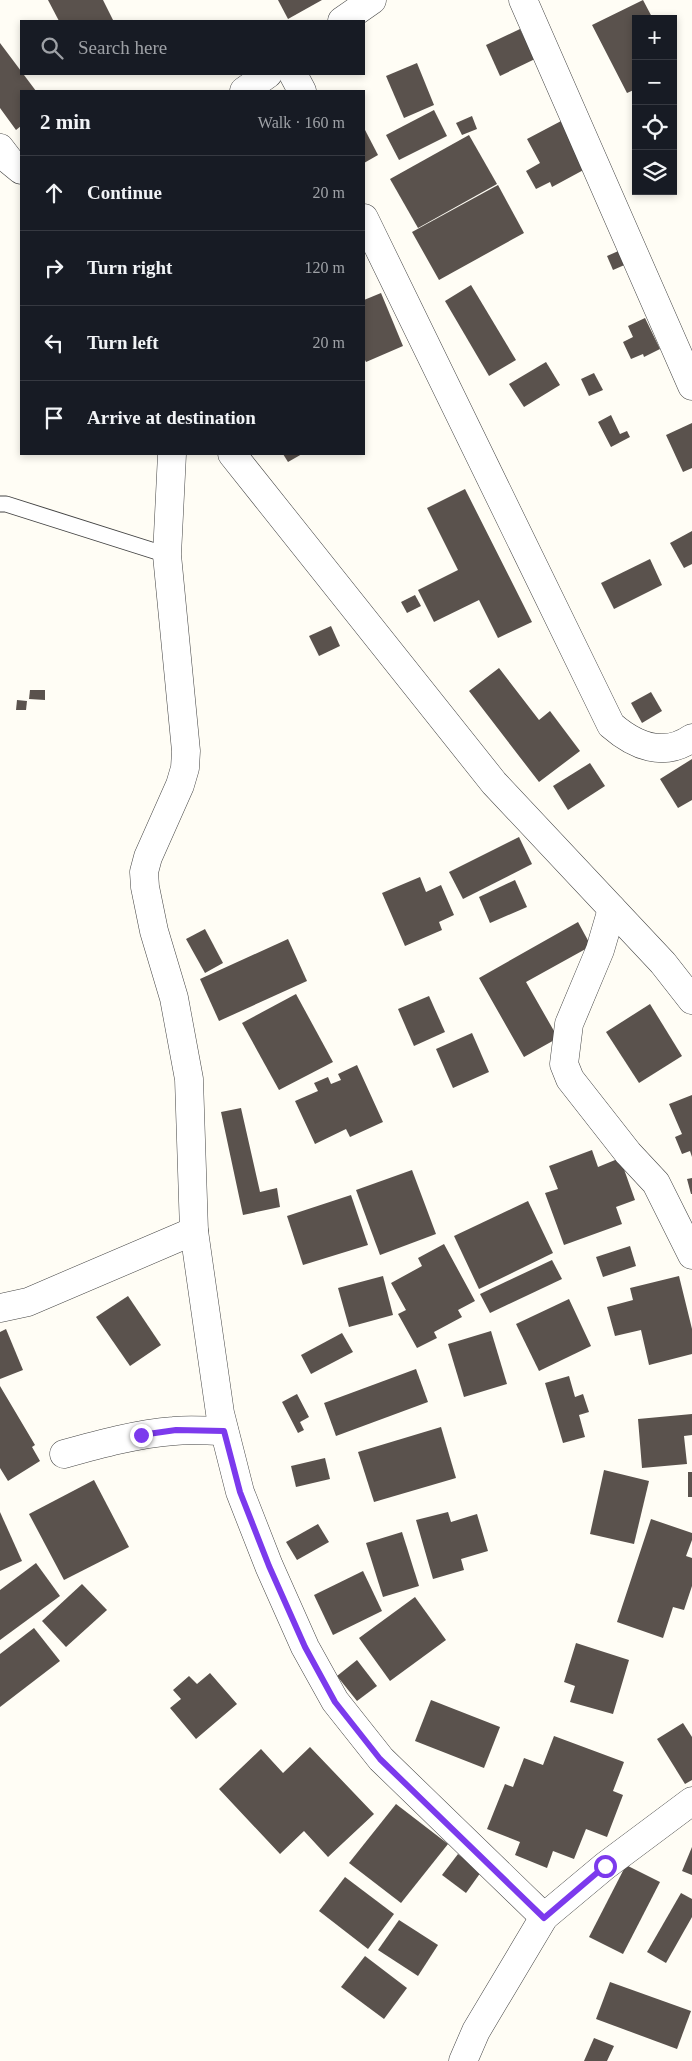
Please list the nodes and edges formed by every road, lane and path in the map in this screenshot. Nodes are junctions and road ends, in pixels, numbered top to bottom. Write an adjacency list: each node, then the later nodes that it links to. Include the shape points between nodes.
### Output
1 (372, 0): 3 (street)
2 (523, 0): 11 (street)
3 (343, 20)
4 (267, 75): 6 (street)
5 (294, 75): 7 (street)
6 (245, 90)
7 (301, 90)
8 (0, 148): 9 (street)
9 (20, 169)
10 (365, 220): 16 (street, via 611,725 626,738 643,746 681,746)
11 (692, 386)
12 (172, 455): 15 (street)
13 (233, 455): 17 (street, via 494,783)
14 (0, 504): 15 (lane)
15 (167, 555): 19 (street, via 186,759 180,785 144,872 154,931 174,998 189,1080)
16 (692, 738)
17 (612, 909): 18 (street, via 663,963); 20 (street, via 600,950 569,1024 564,1064 570,1079 656,1183)
18 (692, 1000)
19 (194, 1231): 21 (street, via 28,1302); 22 (street)
20 (692, 1254)
21 (0, 1308)
22 (224, 1431): 23 (street, via 176,1430 141,1435); 25 (street, via 240,1492 269,1566 305,1647 335,1702 380,1759)
23 (64, 1454)
24 (692, 1802): 25 (street, via 605,1866)
25 (544, 1918): 26 (street, via 476,2031)
26 (463, 2061)

